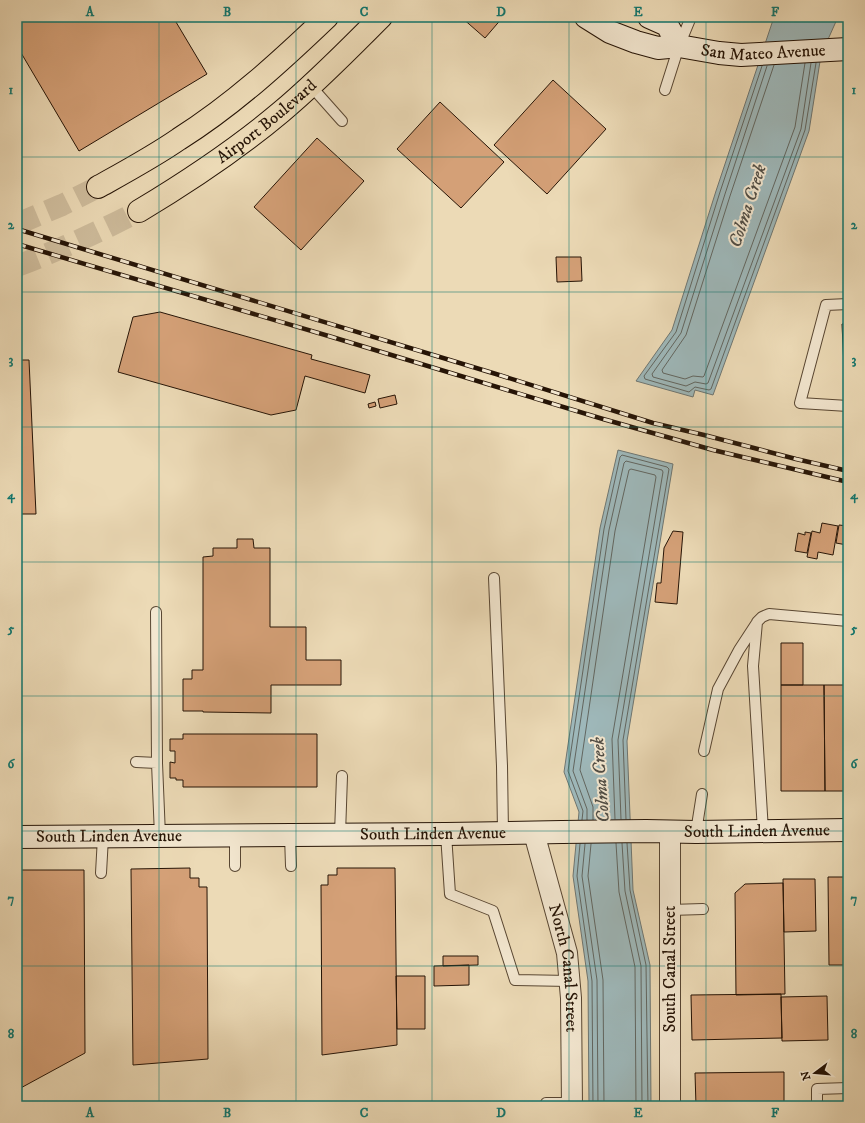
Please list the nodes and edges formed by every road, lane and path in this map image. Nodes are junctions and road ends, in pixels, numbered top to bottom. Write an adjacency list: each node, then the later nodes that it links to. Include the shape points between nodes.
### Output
1 (327, 17): 11 (main road, via 258,80 219,111 180,139)
2 (381, 17): 8 (main road, Airport Boulevard)
3 (586, 17): 6 (street, San Mateo Avenue, via 610,32 636,42 658,48)
4 (649, 17): 6 (street, San Mateo Avenue, via 667,25)
5 (691, 17): 6 (lane)
6 (679, 46): 7 (street, San Mateo Avenue, via 741,55); 9 (lane)
7 (838, 50)
8 (310, 85): 10 (lane); 12 (main road, Airport Boulevard, via 282,111 212,165)
9 (665, 90)
10 (342, 121)
11 (98, 187)
12 (139, 211)
13 (848, 304): 14 (lane, via 826,305 800,403)
14 (848, 406)
15 (494, 578): 28 (lane)
16 (156, 612): 21 (lane)
17 (848, 621): 18 (lane, via 769,614)
18 (757, 622): 19 (lane, via 718,689); 25 (lane, via 753,666)
19 (704, 751)
20 (136, 762): 21 (lane)
21 (157, 763): 35 (lane)
22 (342, 776): 30 (lane)
23 (702, 794): 27 (lane)
24 (848, 830): 25 (street, South Linden Avenue)
25 (763, 831): 27 (street, South Linden Avenue)
26 (670, 832): 27 (street, South Linden Avenue); 29 (street, South Linden Avenue); 41 (street, South Canal Street)
27 (696, 832)
28 (503, 833): 29 (street, South Linden Avenue); 31 (street, South Linden Avenue)
29 (534, 833): 42 (street, North Canal Street, via 567,953)
30 (340, 834): 31 (street, South Linden Avenue); 33 (street, South Linden Avenue)
31 (446, 834): 42 (lane, via 450,894 493,911 515,980)
32 (235, 835): 33 (street, South Linden Avenue); 35 (street, South Linden Avenue); 37 (lane)
33 (290, 835): 38 (lane)
34 (103, 836): 35 (street, South Linden Avenue); 36 (street, South Linden Avenue); 39 (lane)
35 (160, 836)
36 (17, 837)
37 (235, 866)
38 (291, 866)
39 (101, 872)
40 (703, 909): 41 (lane)
41 (670, 910): 46 (street, South Canal Street)
42 (570, 980): 45 (street, North Canal Street)
43 (848, 1088): 47 (lane, via 817,1089)
44 (546, 1104): 45 (lane)
45 (572, 1105)
46 (670, 1106)
47 (818, 1106)

